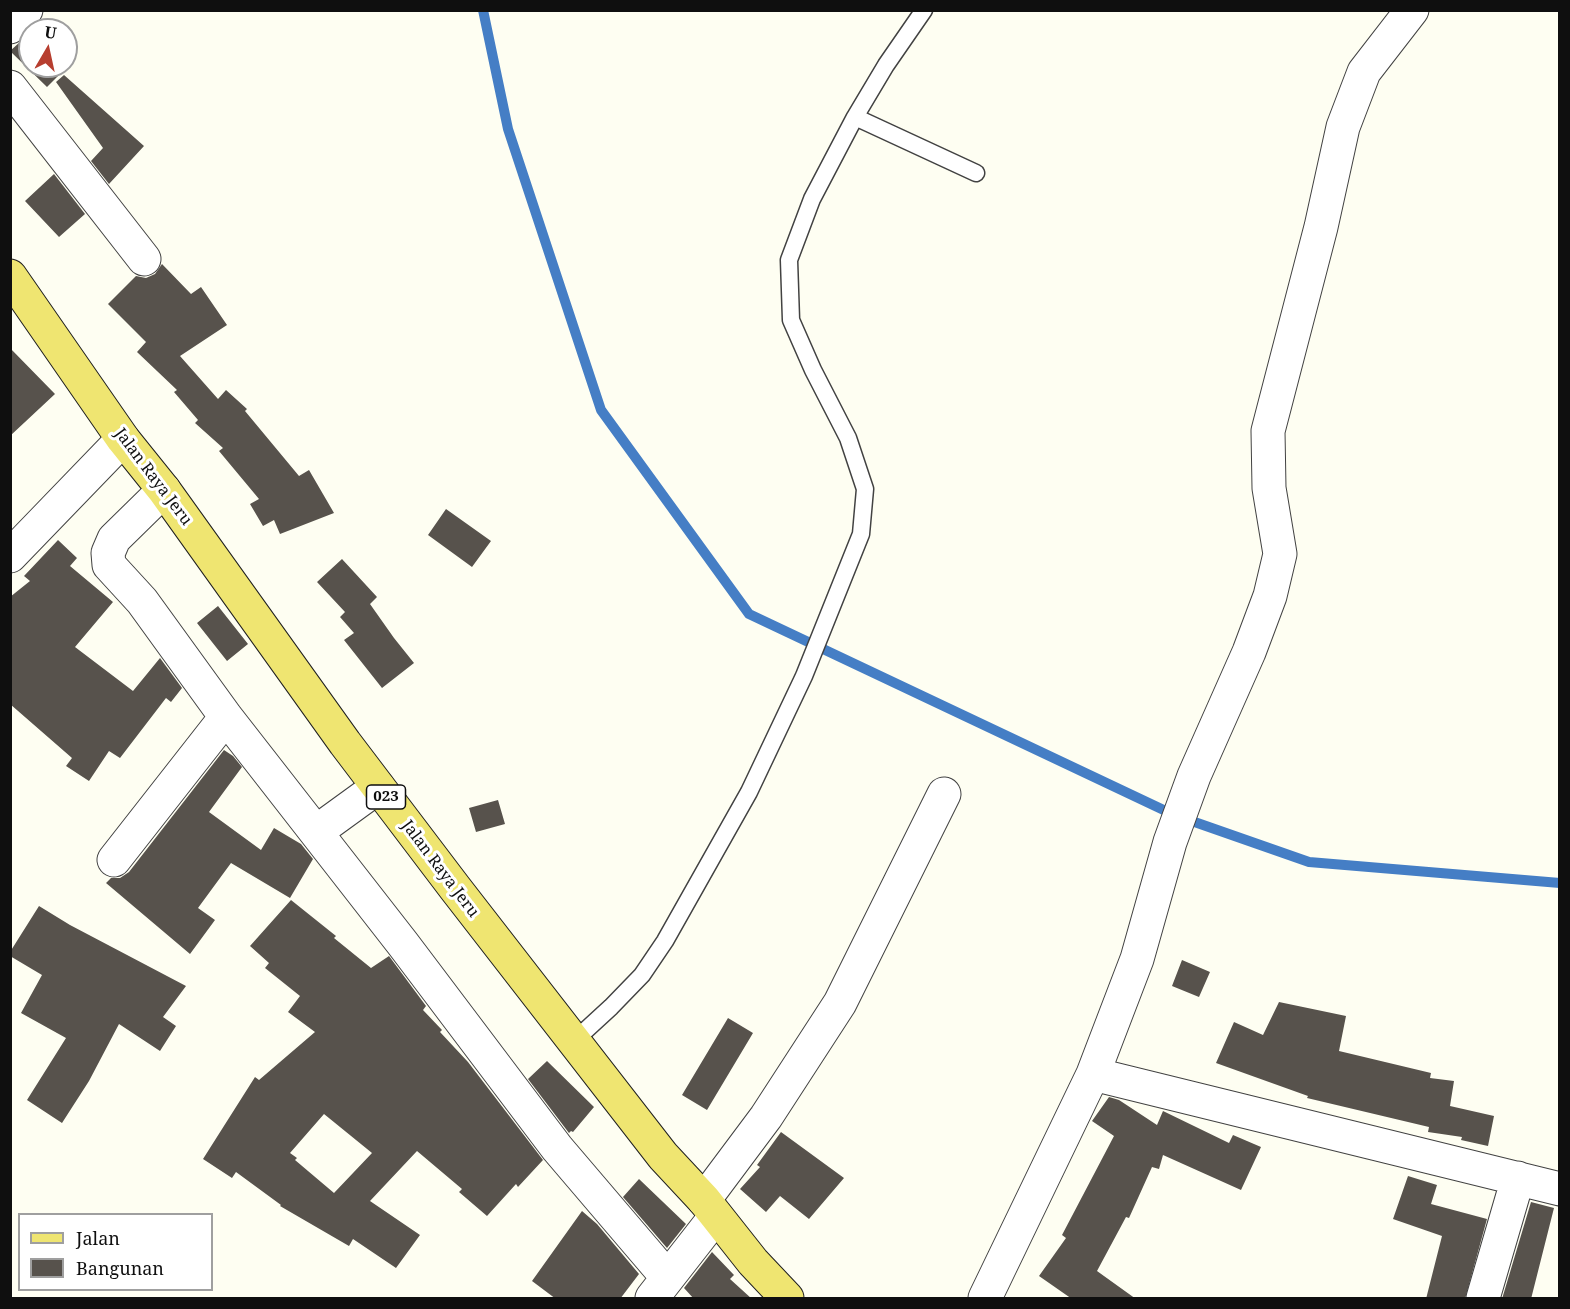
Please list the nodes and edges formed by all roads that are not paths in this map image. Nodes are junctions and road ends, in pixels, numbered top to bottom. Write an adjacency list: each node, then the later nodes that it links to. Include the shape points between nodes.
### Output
1 (26, 10): 4 (street)
2 (924, 10): 6 (lane)
3 (1412, 10): 19 (street, via 1364,72 1343,127 1268,431 1269,488 1280,554 1270,596 1194,776 1170,842 1137,959)
4 (10, 27)
5 (10, 87): 8 (street)
6 (855, 117): 7 (lane); 18 (lane, via 812,199 789,260 791,320 848,438 865,489 861,534 804,676 749,792 642,975)
7 (976, 173)
8 (144, 259)
9 (13, 286): 10 (main road, Jalan Raya Jeru / 023)
10 (123, 439): 11 (main road, Jalan Raya Jeru / 023); 12 (street)
11 (164, 490): 13 (street, via 114,539 108,553 109,565 142,602); 14 (main road, Jalan Raya Jeru / 023)
12 (10, 556)
13 (226, 717): 16 (street); 17 (street)
14 (378, 787): 16 (street); 18 (main road, Jalan Raya Jeru / 023)
15 (944, 794): 22 (street, via 840,1003)
16 (316, 832): 23 (street)
17 (114, 860)
18 (574, 1041): 22 (main road, Jalan Raya Jeru / 023, via 663,1156)
19 (1093, 1074): 20 (street); 25 (street)
20 (1518, 1178): 21 (street); 26 (street)
21 (1560, 1189)
22 (710, 1208): 23 (street); 24 (main road, Jalan Raya Jeru / 023)
23 (659, 1288)
24 (787, 1299)
25 (985, 1299)
26 (1483, 1299)

